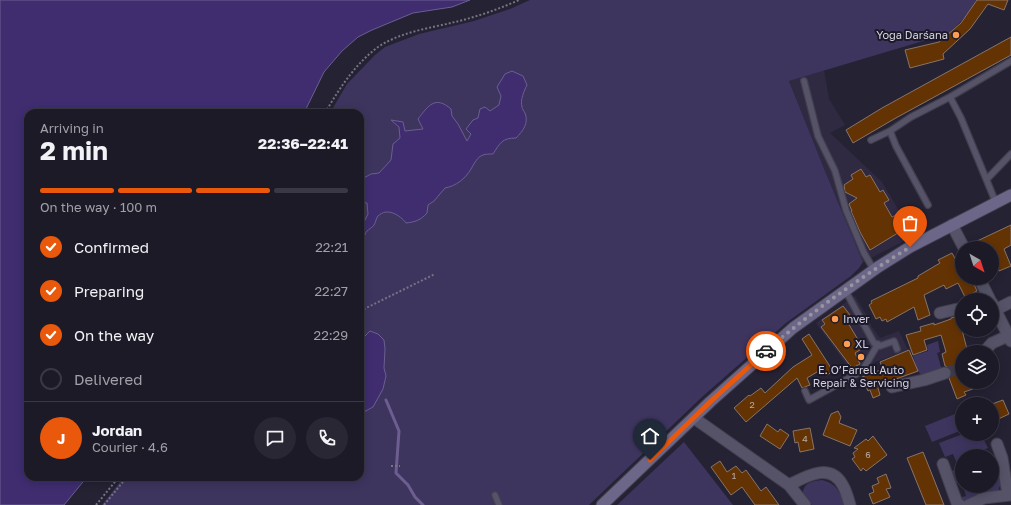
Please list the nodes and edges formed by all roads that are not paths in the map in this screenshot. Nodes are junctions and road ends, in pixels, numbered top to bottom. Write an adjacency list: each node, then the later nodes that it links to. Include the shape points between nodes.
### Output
1 (1011, 62): 3 (lane)
2 (804, 81): 13 (lane, via 818,136 835,171 846,210)
3 (950, 97): 4 (lane); 7 (lane)
4 (890, 131): 5 (lane); 10 (lane)
5 (871, 140)
6 (1011, 154): 7 (lane)
7 (987, 179): 9 (lane)
8 (1011, 195): 9 (main road)
9 (996, 202): 11 (main road)
10 (928, 205)
11 (952, 225): 12 (street); 13 (main road)
12 (960, 241)
13 (874, 270): 14 (main road)
14 (845, 290): 21 (lane, via 868,333); 27 (main road, via 794,328)
15 (1011, 302): 16 (street)
16 (999, 303)
17 (955, 310): 18 (street)
18 (940, 313)
19 (999, 317): 20 (street)
20 (1010, 338): 22 (street)
21 (878, 344): 23 (lane, via 880,346 894,341); 26 (lane, via 862,371 810,400)
22 (990, 345)
23 (897, 349)
24 (945, 373): 25 (street)
25 (892, 387)
26 (805, 391)
27 (694, 418): 30 (street); 34 (main road)
28 (997, 444): 32 (street, via 1002,458)
29 (943, 464): 37 (street)
30 (789, 486): 35 (street); 36 (street, via 807,476 820,472 829,473 841,482)
31 (495, 495): 33 (lane)
32 (1006, 496): 38 (street, via 984,498)
33 (499, 505)
34 (602, 505)
35 (805, 505)
36 (850, 505)
37 (960, 505)
38 (969, 505)

